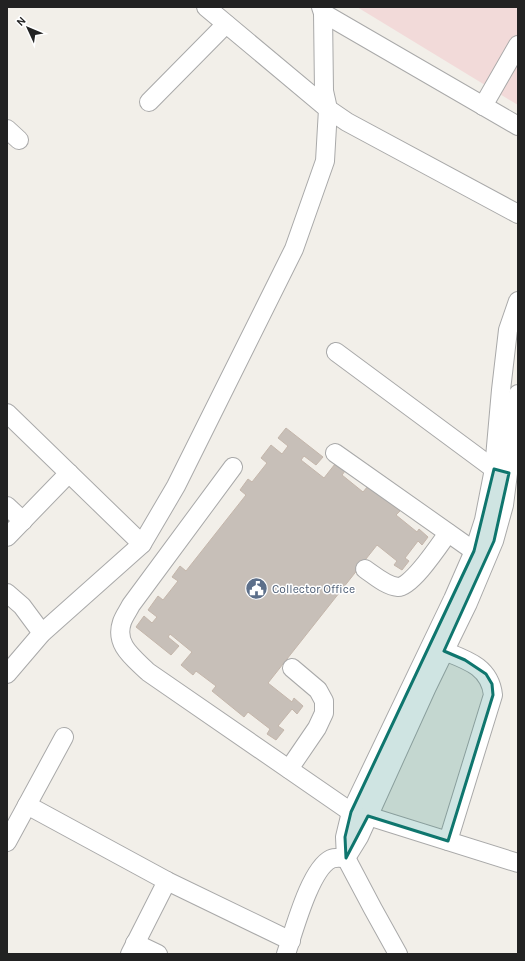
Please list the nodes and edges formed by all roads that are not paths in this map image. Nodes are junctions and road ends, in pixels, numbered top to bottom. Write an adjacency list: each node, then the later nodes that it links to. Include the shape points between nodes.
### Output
1 (206, 7): 3 (street)
2 (322, 10): 6 (street); 7 (street, via 324,91)
3 (226, 24): 5 (street); 7 (street)
4 (518, 45): 6 (street)
5 (149, 102)
6 (484, 106): 8 (street)
7 (328, 109): 9 (street, via 347,122); 23 (street, via 325,161 294,249 176,486)
8 (518, 126)
9 (518, 214)
10 (518, 301): 11 (street)
11 (513, 331): 17 (street, via 501,390)
12 (336, 352): 17 (street)
13 (518, 394): 17 (street)
14 (7, 413): 18 (street)
15 (335, 453): 21 (street)
16 (234, 466): 32 (street, via 131,605 122,623 120,636 123,646 148,672)
17 (507, 472): 24 (street, via 484,520); 28 (street, via 504,505 494,541)
18 (69, 473): 20 (street); 23 (street)
19 (7, 506): 20 (street)
20 (23, 521): 22 (street)
21 (448, 533): 24 (street); 25 (street, via 406,585 398,587 387,583)
22 (7, 538)
23 (142, 544): 27 (street)
24 (474, 551): 34 (street)
25 (365, 569)
26 (9, 597): 27 (street, via 22,606)
27 (42, 633): 30 (street)
28 (444, 652): 34 (street); 35 (street, via 465,660 486,674 492,684 493,695)
29 (292, 668): 32 (street, via 318,690 324,701 324,713 317,728)
30 (7, 674)
31 (64, 737): 33 (street)
32 (289, 769): 34 (street)
33 (27, 805): 36 (street); 39 (street)
34 (359, 814): 35 (street); 37 (street, via 345,837)
35 (448, 841): 38 (street)
36 (7, 842)
37 (346, 858): 41 (street, via 332,858 321,866 312,881); 43 (street)
38 (518, 863)
39 (167, 881): 40 (street); 41 (street)
40 (132, 948): 42 (street)
41 (288, 948)
42 (158, 954)
43 (398, 954)

